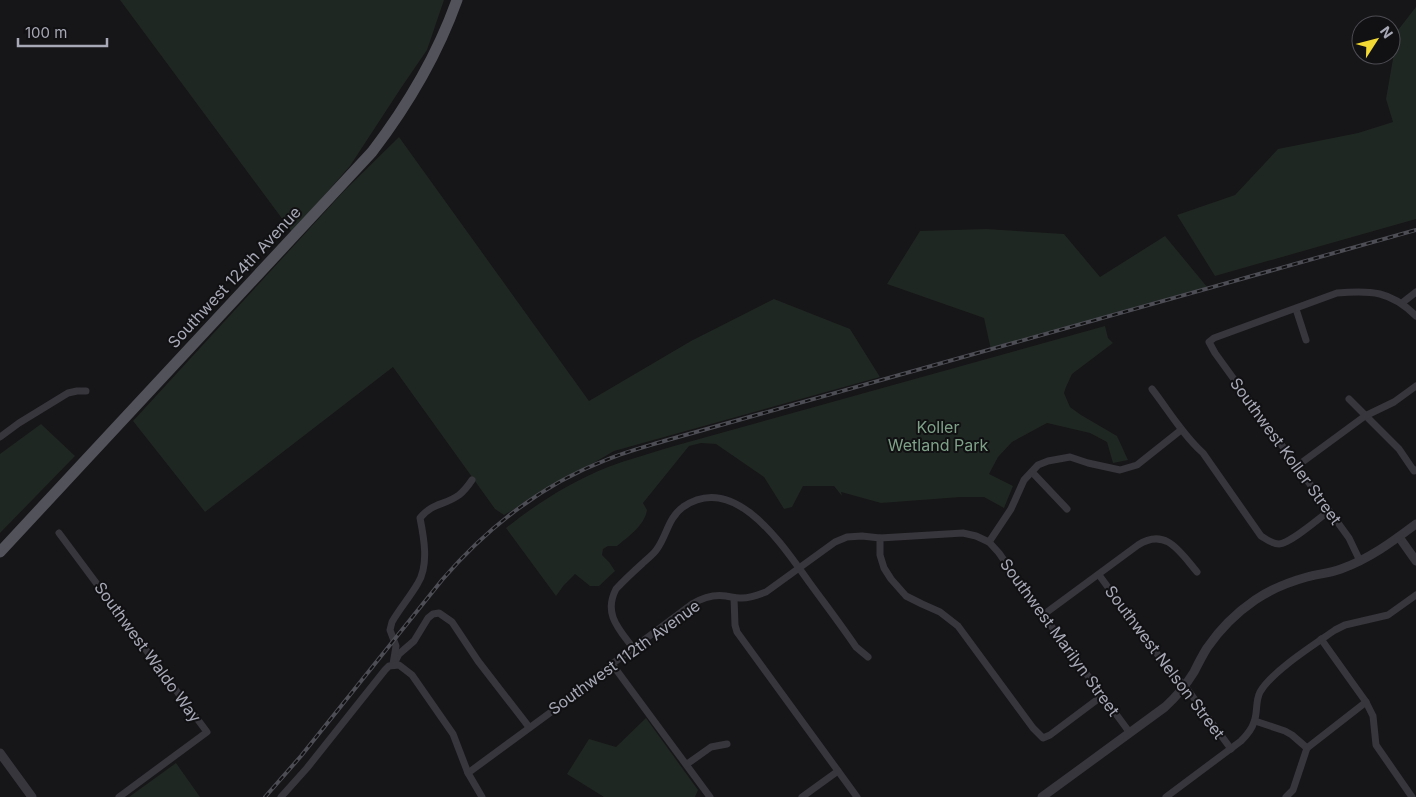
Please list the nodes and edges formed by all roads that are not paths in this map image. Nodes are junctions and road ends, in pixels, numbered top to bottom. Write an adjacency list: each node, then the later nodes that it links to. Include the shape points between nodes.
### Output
1 (457, 0): 25 (main road, Southwest 124th Avenue, via 427,69 372,152)
2 (1416, 292): 3 (street)
3 (1402, 303): 4 (street, via 1380,293 1359,291 1337,293); 5 (street)
4 (1296, 309): 6 (street); 14 (street, Southwest Koller Street, via 1209,342)
5 (1416, 316)
6 (1306, 340)
7 (1416, 386): 11 (street, via 1394,402)
8 (1152, 389): 12 (street)
9 (86, 392): 13 (street, via 68,393)
10 (1349, 399): 11 (street)
11 (1365, 416): 14 (street); 15 (street, via 1399,449)
12 (1182, 430): 16 (street, via 1137,465 1120,470 1070,457 1048,461); 19 (street, via 1203,453 1261,536 1268,541 1280,544)
13 (0, 437)
14 (1297, 466): 19 (street, Southwest Koller Street)
15 (1415, 470)
16 (1032, 472): 18 (street); 24 (street, via 1024,480 1011,509)
17 (472, 480): 37 (street, via 457,496 432,507 420,518 424,569 420,581 392,622 390,630 396,646)
18 (1067, 509)
19 (1329, 511): 26 (street, Southwest Koller Street, via 1349,538)
20 (1416, 524): 22 (street)
21 (59, 533): 54 (street, Southwest Waldo Way, via 207,732)
22 (1399, 537): 26 (street); 27 (street)
23 (880, 538): 24 (street, Southwest 112th Avenue, via 963,533); 28 (street, Southwest 112th Avenue, via 847,537 835,542); 40 (street, via 880,555 891,579 906,596 940,612 958,626 1032,728 1043,738)
24 (989, 542): 33 (street, Southwest Marilyn Street)
25 (0, 552)
26 (1360, 561): 39 (street, via 1285,584 1257,598 1216,636)
27 (1416, 561)
28 (800, 569): 32 (street, Southwest 112th Avenue, via 766,592); 35 (street, via 768,528 742,506 716,498 697,500 678,511 658,549 612,595 613,619); 36 (street, via 856,647)
29 (1197, 572): 30 (street, via 1176,547 1154,538 1138,545)
30 (1099, 575): 33 (street); 39 (street, Southwest Nelson Street, via 1169,670)
31 (1416, 595): 34 (street, via 1388,615 1345,625)
32 (734, 598): 35 (street, Southwest 112th Avenue, via 719,595 704,598); 50 (street, via 737,632)
33 (1043, 615): 40 (street, Southwest Marilyn Street)
34 (1321, 639): 41 (street); 42 (street, via 1266,683 1256,704)
35 (633, 648): 38 (street, Southwest 112th Avenue)
36 (868, 656)
37 (393, 664): 43 (street, via 414,641 428,618 439,613 452,622); 51 (street, via 412,675 425,693 453,734); 55 (street)
38 (612, 664): 43 (street, Southwest 112th Avenue); 49 (street)
39 (1185, 686): 44 (street, via 1165,707); 47 (street, Southwest Nelson Street)
40 (1102, 696): 44 (street, Southwest Marilyn Street)
41 (1366, 702): 46 (street); 63 (street, via 1373,716 1376,746)
42 (1255, 721): 46 (street, via 1285,731); 47 (street, via 1246,736)
43 (529, 727): 51 (street, Southwest 112th Avenue)
44 (1130, 733): 52 (street)
45 (727, 744): 49 (street, via 711,747)
46 (1307, 748): 62 (street, via 1292,790)
47 (1231, 749): 61 (street)
48 (0, 753): 53 (street)
49 (687, 764): 57 (street)
50 (838, 771): 58 (street); 59 (street)
51 (468, 773): 56 (street)
52 (1055, 793): 60 (street)
53 (32, 797)
54 (119, 797)
55 (281, 797)
56 (482, 797)
57 (710, 797)
58 (802, 797)
59 (857, 797)
60 (1042, 797)
61 (1166, 797)
62 (1286, 797)
63 (1412, 797)

